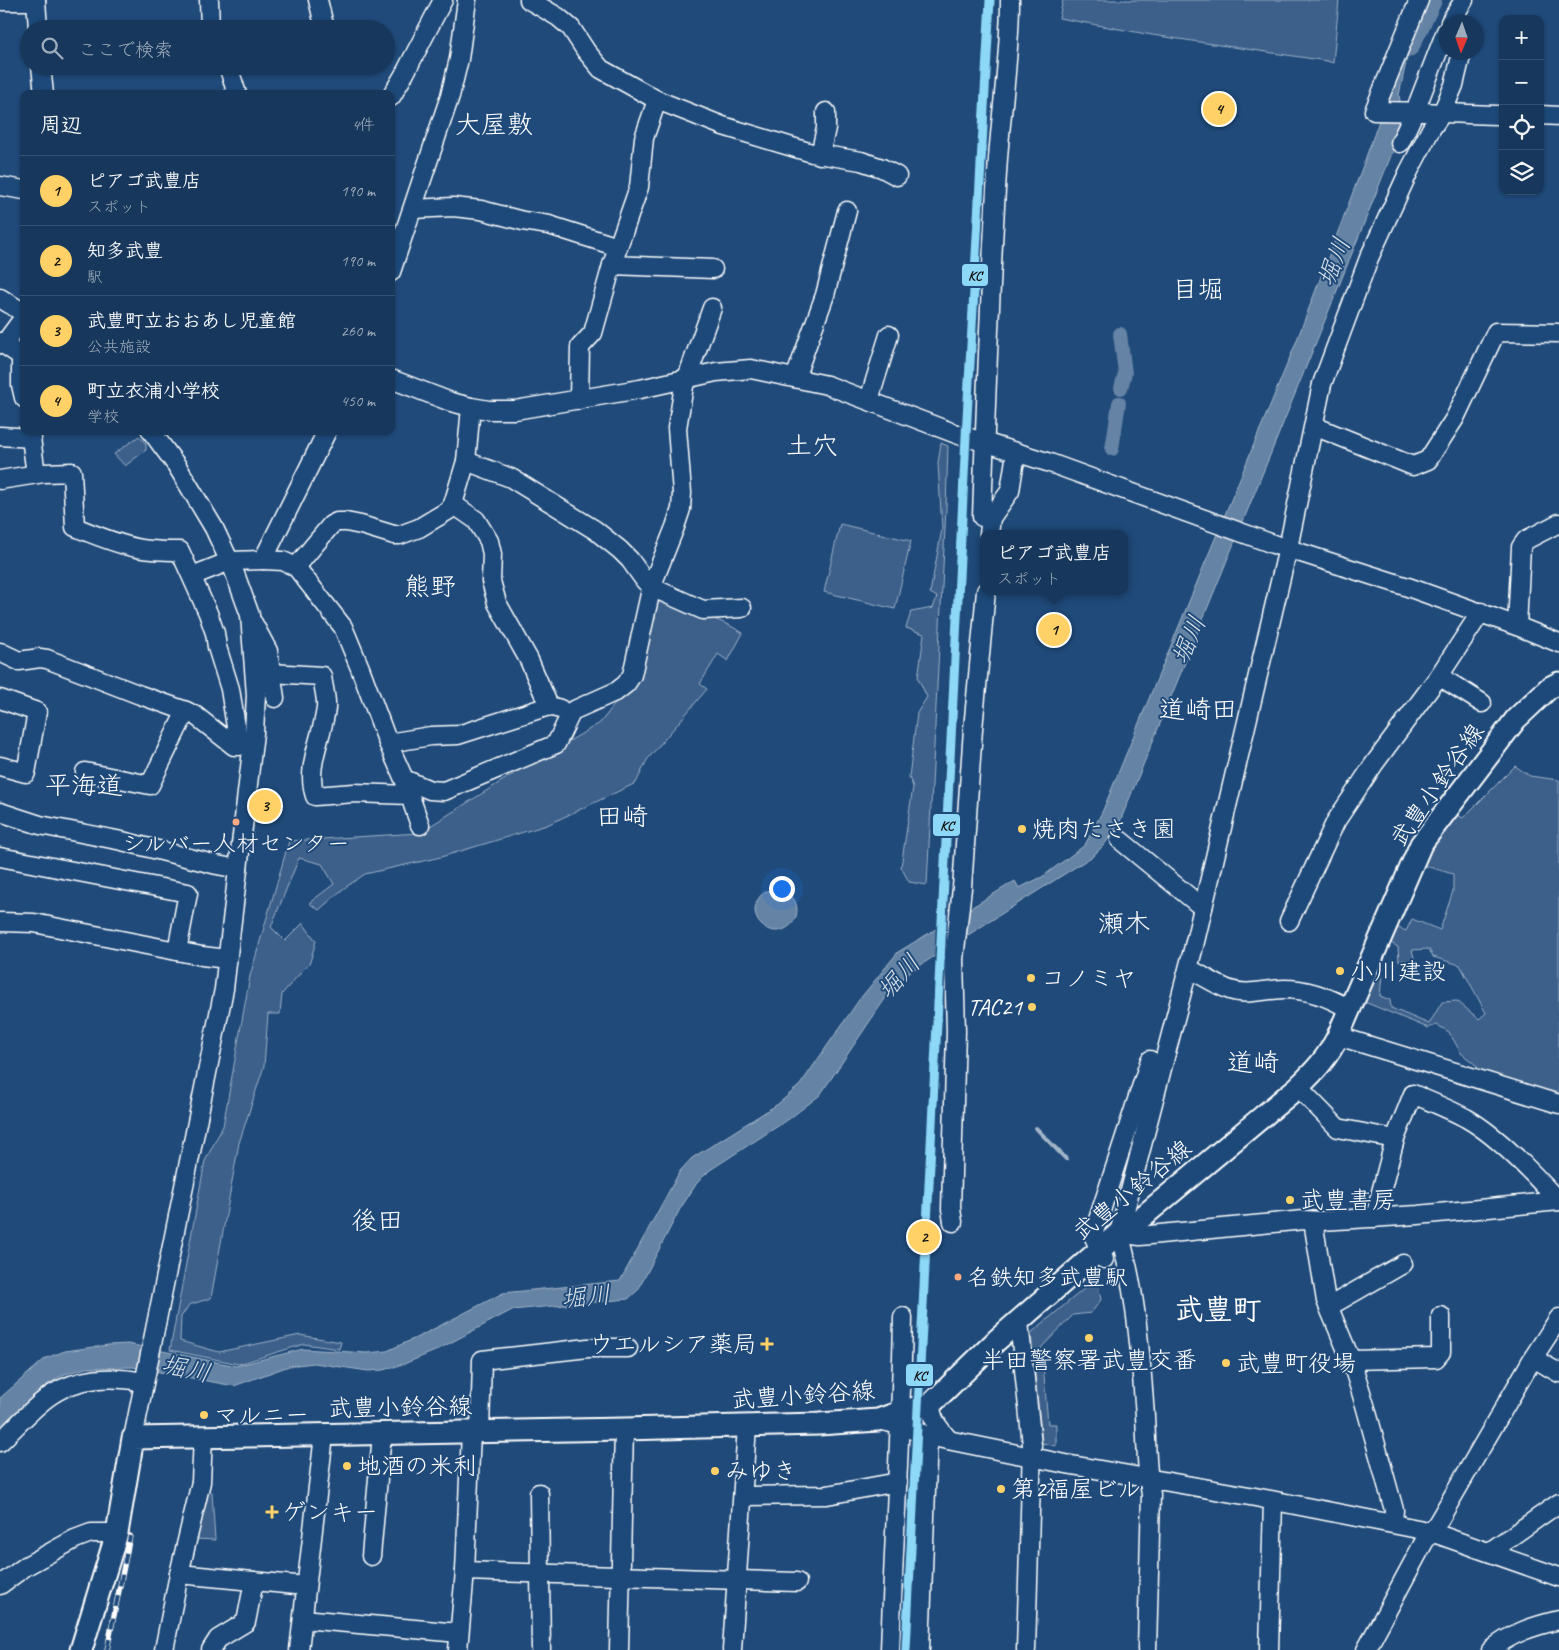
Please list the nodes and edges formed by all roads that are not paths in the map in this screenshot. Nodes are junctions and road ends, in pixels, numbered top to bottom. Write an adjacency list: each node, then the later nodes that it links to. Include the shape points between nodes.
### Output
1 (36, 0): 8 (street); 10 (street)
2 (318, 0): 12 (street)
3 (443, 0): 19 (street)
4 (467, 0): 32 (street, via 450,96)
5 (529, 0): 20 (street, via 571,28 601,69)
6 (1010, 0): 57 (street)
7 (1419, 0): 21 (street, via 1374,111)
8 (0, 1)
9 (213, 1): 11 (street)
10 (37, 20)
11 (211, 20)
12 (323, 20)
13 (1439, 49): 21 (street)
14 (1460, 60): 23 (street)
15 (42, 75): 17 (street)
16 (231, 75): 18 (street)
17 (44, 90)
18 (236, 90)
19 (395, 90)
20 (657, 100): 28 (street, via 723,126); 34 (street, via 644,138 639,187)
21 (1415, 111): 23 (street); 27 (street)
22 (826, 112): 28 (street)
23 (1442, 113): 24 (street); 52 (street, via 1409,171 1368,258 1324,377)
24 (1499, 115)
25 (1544, 115): 26 (street)
26 (1559, 116)
27 (1400, 143)
28 (820, 156): 29 (street, via 861,161)
29 (897, 176)
30 (0, 186): 31 (street)
31 (20, 189)
32 (413, 208): 34 (street, via 481,210 555,227); 35 (street)
33 (847, 211): 46 (street, via 826,295)
34 (618, 247): 36 (street)
35 (395, 260)
36 (612, 264): 37 (street); 49 (street, via 593,333 580,347)
37 (713, 269)
38 (0, 298): 40 (street)
39 (712, 308): 47 (street)
40 (20, 312)
41 (20, 320): 44 (street)
42 (1559, 333): 52 (street, via 1496,332 1455,418 1428,460 1413,466)
43 (889, 335): 50 (street)
44 (2, 343): 45 (street)
45 (20, 355)
46 (794, 378): 47 (street, via 751,369); 50 (street, via 827,385)
47 (687, 379): 49 (street); 70 (street, via 677,428 682,502)
48 (395, 381): 51 (street)
49 (579, 400): 51 (street, via 515,410)
50 (869, 400): 57 (street)
51 (470, 407): 59 (street)
52 (1314, 426): 65 (street)
53 (31, 435): 56 (street); 60 (street)
54 (154, 435): 67 (street, via 214,528)
55 (325, 435): 66 (street)
56 (0, 436)
57 (984, 442): 58 (street); 64 (street, via 982,516)
58 (1016, 453): 64 (street, via 1010,491); 65 (street)
59 (466, 461): 62 (street); 70 (street, via 511,478 594,530 620,550 645,582)
60 (36, 474): 61 (street); 69 (street, via 72,472 74,527 136,548 180,551)
61 (0, 480)
62 (453, 504): 68 (street, via 427,523 394,536 361,525 337,522); 85 (street, via 476,520 489,541 491,581 497,604 529,660)
63 (1559, 523): 75 (street, via 1526,540 1521,547)
64 (990, 526)
65 (1288, 548): 73 (street); 97 (street)
66 (263, 560): 67 (street); 68 (street, via 283,561)
67 (230, 561): 69 (street); 74 (street)
68 (296, 567): 88 (street, via 343,628)
69 (192, 576): 81 (street, via 208,613)
70 (652, 586): 72 (street, via 703,610); 87 (street, via 632,675 617,690)
71 (986, 595): 112 (street, via 954,959)
72 (742, 608)
73 (1481, 612): 75 (street); 79 (street)
74 (250, 615): 78 (street, via 268,651); 82 (street)
75 (1517, 626): 76 (street)
76 (1559, 643)
77 (0, 652): 86 (street, via 19,661 47,659)
78 (271, 672): 82 (street, via 275,696); 91 (street, via 322,676 326,707 313,766 315,796)
79 (1439, 676): 84 (street); 98 (street, via 1336,821)
80 (1556, 687): 103 (main road, 武豊小鈴谷線, via 1516,719 1421,844)
81 (230, 694): 82 (street); 86 (street, via 239,746 234,746)
82 (256, 695): 96 (street)
83 (0, 699): 89 (street, via 37,712 26,773)
84 (1482, 703)
85 (549, 706): 87 (street); 88 (street, via 458,735)
86 (186, 711): 90 (street, via 150,785)
87 (572, 711): 91 (street, via 556,744 444,790)
88 (388, 742): 91 (street)
89 (0, 766)
90 (85, 772)
91 (407, 788): 93 (street)
92 (0, 812): 96 (street, via 40,825)
93 (420, 825)
94 (1120, 840): 97 (street)
95 (0, 857): 100 (street, via 188,893)
96 (238, 869): 101 (street)
97 (1203, 908): 102 (street)
98 (1289, 921)
99 (0, 922): 100 (street, via 34,923)
100 (177, 951): 101 (street)
101 (227, 959): 125 (street, via 224,989)
102 (1189, 969): 103 (street, via 1231,990 1308,990); 113 (street)
103 (1350, 1009): 104 (main road, 武豊小鈴谷線)
104 (1338, 1036): 106 (main road, 武豊小鈴谷線, via 1318,1068); 107 (street)
105 (1150, 1060): 114 (street, via 1093,1235)
106 (1298, 1087): 108 (street, via 1338,1128); 113 (main road, 武豊小鈴谷線)
107 (1559, 1104)
108 (1395, 1139): 109 (street, via 1413,1094 1466,1118 1485,1131); 110 (street)
109 (1559, 1201): 110 (street)
110 (1376, 1218): 111 (street)
111 (1313, 1221): 113 (street, via 1140,1236); 116 (street, via 1326,1301)
112 (953, 1222)
113 (1119, 1233): 114 (main road, 武豊小鈴谷線); 139 (street, via 1127,1259 1136,1320)
114 (1102, 1254): 120 (main road, 武豊小鈴谷線)
115 (1404, 1264): 116 (street)
116 (1330, 1306): 123 (street)
117 (1441, 1316): 123 (street, via 1441,1352 1436,1358)
118 (903, 1317): 127 (street)
119 (1559, 1318): 122 (street)
120 (1019, 1322): 126 (main road, 武豊小鈴谷線); 138 (street)
121 (628, 1348): 130 (street, via 588,1348 482,1360)
122 (1533, 1358): 124 (street); 147 (street)
123 (1351, 1360): 146 (street, via 1394,1510)
124 (1559, 1373)
125 (144, 1382): 135 (street); 137 (street, via 98,1378 63,1388 49,1396)
126 (931, 1404): 127 (main road, 武豊小鈴谷線); 136 (street, via 934,1422)
127 (900, 1418): 128 (main road, 武豊小鈴谷線); 134 (street); 140 (street)
128 (748, 1426): 129 (main road, 武豊小鈴谷線); 142 (street)
129 (624, 1430): 130 (main road, 武豊小鈴谷線); 154 (street)
130 (476, 1432): 131 (main road, 武豊小鈴谷線); 151 (street)
131 (382, 1434): 132 (main road, 武豊小鈴谷線); 150 (street)
132 (324, 1435): 133 (main road, 武豊小鈴谷線); 160 (street)
133 (203, 1436): 135 (main road, 武豊小鈴谷線); 152 (street, via 201,1482)
134 (928, 1436): 136 (street); 172 (street)
135 (133, 1438): 148 (main road)
136 (949, 1440): 138 (street)
137 (0, 1442)
138 (1032, 1457): 139 (street); 173 (street)
139 (1148, 1477): 143 (street); 174 (street, via 1151,1494)
140 (898, 1482): 142 (street, via 826,1495); 171 (street)
141 (539, 1493): 153 (street)
142 (743, 1496): 156 (street)
143 (1273, 1501): 146 (street); 175 (street)
144 (1559, 1503): 145 (street)
145 (1551, 1516): 149 (street)
146 (1393, 1523): 147 (street)
147 (1431, 1532): 149 (street); 176 (street)
148 (117, 1533): 159 (street, via 91,1533 75,1539 26,1566); 164 (main road)
149 (1489, 1552): 155 (street)
150 (371, 1556)
151 (465, 1571): 153 (street); 163 (street)
152 (179, 1574): 157 (street); 165 (street)
153 (540, 1574): 154 (street); 168 (street)
154 (620, 1576): 156 (street); 169 (street)
155 (1559, 1577)
156 (736, 1580): 158 (street); 170 (street)
157 (254, 1581): 160 (street); 166 (street, via 246,1622 218,1639)
158 (797, 1582)
159 (0, 1585)
160 (306, 1586): 161 (street)
161 (303, 1619): 163 (street); 167 (street)
162 (1559, 1620): 177 (street, via 1526,1629)
163 (458, 1642)
164 (81, 1650)
165 (164, 1650)
166 (211, 1650)
167 (299, 1650)
168 (540, 1650)
169 (619, 1650)
170 (732, 1650)
171 (890, 1650)
172 (920, 1650)
173 (1026, 1650)
174 (1147, 1650)
175 (1269, 1650)
176 (1366, 1650)
177 (1491, 1650)

